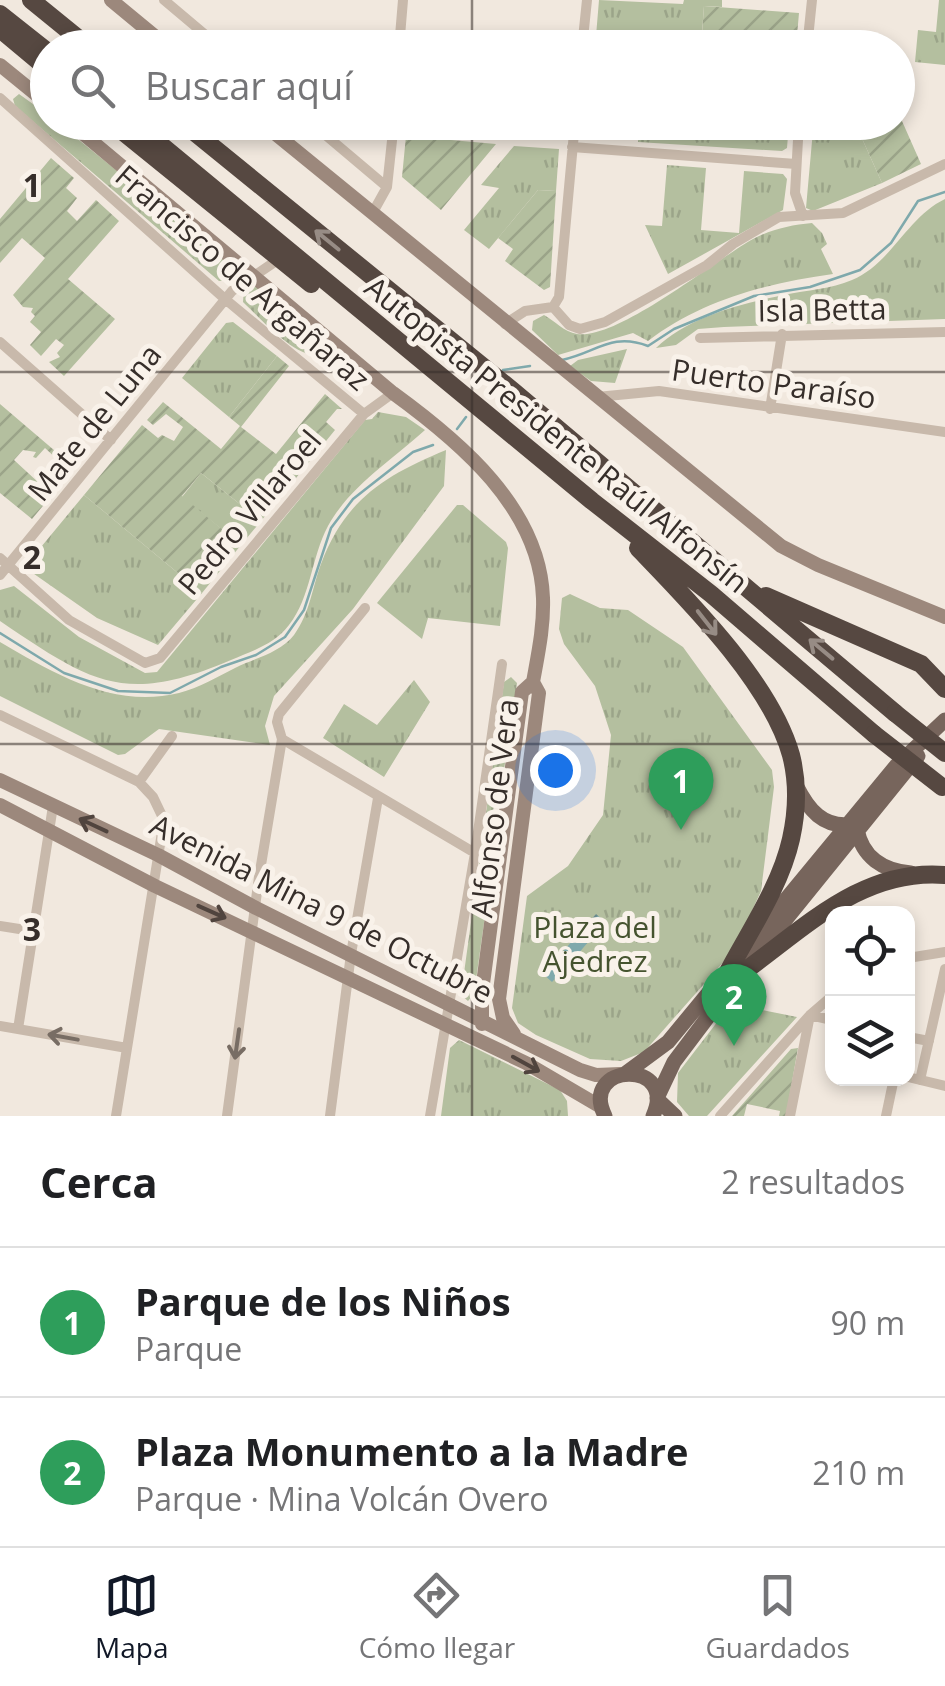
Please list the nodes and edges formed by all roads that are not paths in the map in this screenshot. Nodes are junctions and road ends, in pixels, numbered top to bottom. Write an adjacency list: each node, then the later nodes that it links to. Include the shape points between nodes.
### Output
1 (31, 0): 9 (highway)
2 (164, 0): 11 (street)
3 (403, 0): 12 (street)
4 (586, 0): 13 (street)
5 (812, 0): 14 (street)
6 (114, 1): 10 (street)
7 (0, 14): 15 (highway)
8 (0, 29): 16 (highway)
9 (68, 30)
10 (148, 30)
11 (199, 30)
12 (400, 30)
13 (584, 30)
14 (809, 30)
15 (30, 38)
16 (30, 54)
17 (0, 65): 18 (street)
18 (22, 82): 19 (street); 20 (street)
19 (30, 89)
20 (1, 101): 21 (street, Francisco de Argañaraz)
21 (30, 127)
22 (45, 140): 40 (street, Francisco de Argañaraz)
23 (91, 140): 39 (street)
24 (133, 140): 38 (highway)
25 (155, 140): 47 (highway, Autopista Presidente Raúl Alfonsín)
26 (204, 140): 56 (highway, Autopista Presidente Raúl Alfonsín, one-way to 26)
27 (283, 140): 36 (street)
28 (331, 140): 35 (street)
29 (392, 140): 35 (street)
30 (573, 140): 32 (street)
31 (798, 140): 33 (street)
32 (572, 147): 33 (street); 41 (street)
33 (796, 164): 37 (street)
34 (945, 164): 37 (street, via 843,213)
35 (386, 186): 36 (street)
36 (372, 214): 42 (street)
37 (802, 216): 41 (street, via 761,226 606,322 580,329)
38 (279, 259): 39 (street, Mate de Luna); 47 (highway)
39 (252, 274): 40 (street, Mate de Luna); 48 (street)
40 (225, 299): 51 (street, Francisco de Argañaraz); 53 (street, Mate de Luna)
41 (553, 308): 42 (street, via 525,311)
42 (505, 324): 49 (street)
43 (945, 332): 44 (street, Isla Betta)
44 (782, 334): 45 (street, Isla Betta); 50 (street)
45 (700, 338)
46 (0, 342): 53 (street)
47 (407, 348): 54 (highway, Autopista Presidente Raúl Alfonsín)
48 (392, 393): 51 (street, Pedro Villaroel); 62 (street, via 436,424 510,504 540,569 543,629)
49 (596, 397): 50 (street, Puerto Paraíso, via 659,391); 58 (street, via 782,546)
50 (770, 409): 52 (street, Puerto Paraíso)
51 (364, 414): 55 (street, Pedro Villaroel, via 160,658 146,662 69,620)
52 (945, 432)
53 (112, 440): 55 (street, Mate de Luna)
54 (592, 501): 71 (highway, one-way to 71, via 737,661 779,725); 72 (highway, Autopista Presidente Raúl Alfonsín, bridge)
55 (3, 566)
56 (749, 588): 60 (highway); 68 (highway, Autopista Presidente Raúl Alfonsín, one-way to 56, bridge)
57 (365, 608): 67 (street, via 279,714)
58 (945, 617)
59 (502, 664): 78 (street)
60 (921, 664): 61 (highway); 63 (highway)
61 (945, 672)
62 (533, 682): 96 (street, Alfonso de Vera, via 522,692); 102 (street, Alfonso de Vera, via 539,693 500,999 503,1018)
63 (945, 689)
64 (0, 715): 70 (street)
65 (945, 721): 76 (main road)
66 (172, 736): 70 (street)
67 (282, 739): 73 (street); 83 (street)
68 (945, 753)
69 (0, 780): 75 (street, Avenida Mina 9 de Octubre)
70 (139, 782): 79 (street, via 164,820)
71 (796, 785): 76 (main road, via 817,816); 91 (highway, via 787,853)
72 (943, 788)
73 (378, 798): 78 (street); 88 (street)
74 (0, 806): 77 (street, Avenida Mina 9 de Octubre)
75 (52, 806): 77 (street); 79 (street, Avenida Mina 9 de Octubre, one-way to 75)
76 (858, 822): 80 (main road, via 870,857); 91 (main road)
77 (48, 833): 82 (street, Avenida Mina 9 de Octubre); 86 (street)
78 (475, 853): 94 (street)
79 (158, 856): 82 (street); 83 (street, Avenida Mina 9 de Octubre)
80 (914, 874): 81 (highway); 91 (highway, via 834,903)
81 (945, 875)
82 (154, 886): 85 (street, Avenida Mina 9 de Octubre, one-way to 85); 105 (street)
83 (256, 908): 85 (street); 88 (street, Avenida Mina 9 de Octubre)
84 (0, 926): 86 (street)
85 (253, 930): 92 (street, Avenida Mina 9 de Octubre); 114 (street, one-way to 114)
86 (32, 931): 100 (street)
87 (945, 952): 89 (street)
88 (352, 954): 92 (street); 94 (street, Avenida Mina 9 de Octubre)
89 (915, 957)
90 (945, 969): 103 (street)
91 (736, 971): 106 (main road, via 668,1042); 111 (main road, via 674,1062)
92 (349, 978): 99 (street, Avenida Mina 9 de Octubre); 115 (street)
93 (825, 1002): 95 (street)
94 (450, 1004): 96 (street, Avenida Mina 9 de Octubre); 99 (street)
95 (810, 1014): 97 (street); 118 (street); 119 (street)
96 (481, 1018): 102 (street, Avenida Mina 9 de Octubre); 104 (street)
97 (825, 1018)
98 (0, 1026): 100 (street)
99 (447, 1026): 104 (street, Avenida Mina 9 de Octubre); 116 (street)
100 (18, 1029): 105 (street, one-way to 100)
101 (915, 1038): 103 (street)
102 (518, 1039): 106 (street, Avenida Mina 9 de Octubre, via 596,1075)
103 (929, 1041): 108 (street)
104 (492, 1046): 112 (street, Avenida Mina 9 de Octubre, one-way to 112)
105 (126, 1048): 113 (street)
106 (624, 1073): 111 (main road, via 644,1077 656,1090); 112 (main road, via 603,1090)
107 (915, 1079): 108 (street)
108 (920, 1080): 110 (street)
109 (892, 1086): 120 (street)
110 (945, 1086)
111 (656, 1105): 117 (main road)
112 (602, 1113)
113 (116, 1116)
114 (227, 1116)
115 (330, 1116)
116 (430, 1116)
117 (675, 1116)
118 (720, 1116)
119 (790, 1116)
120 (886, 1116)

